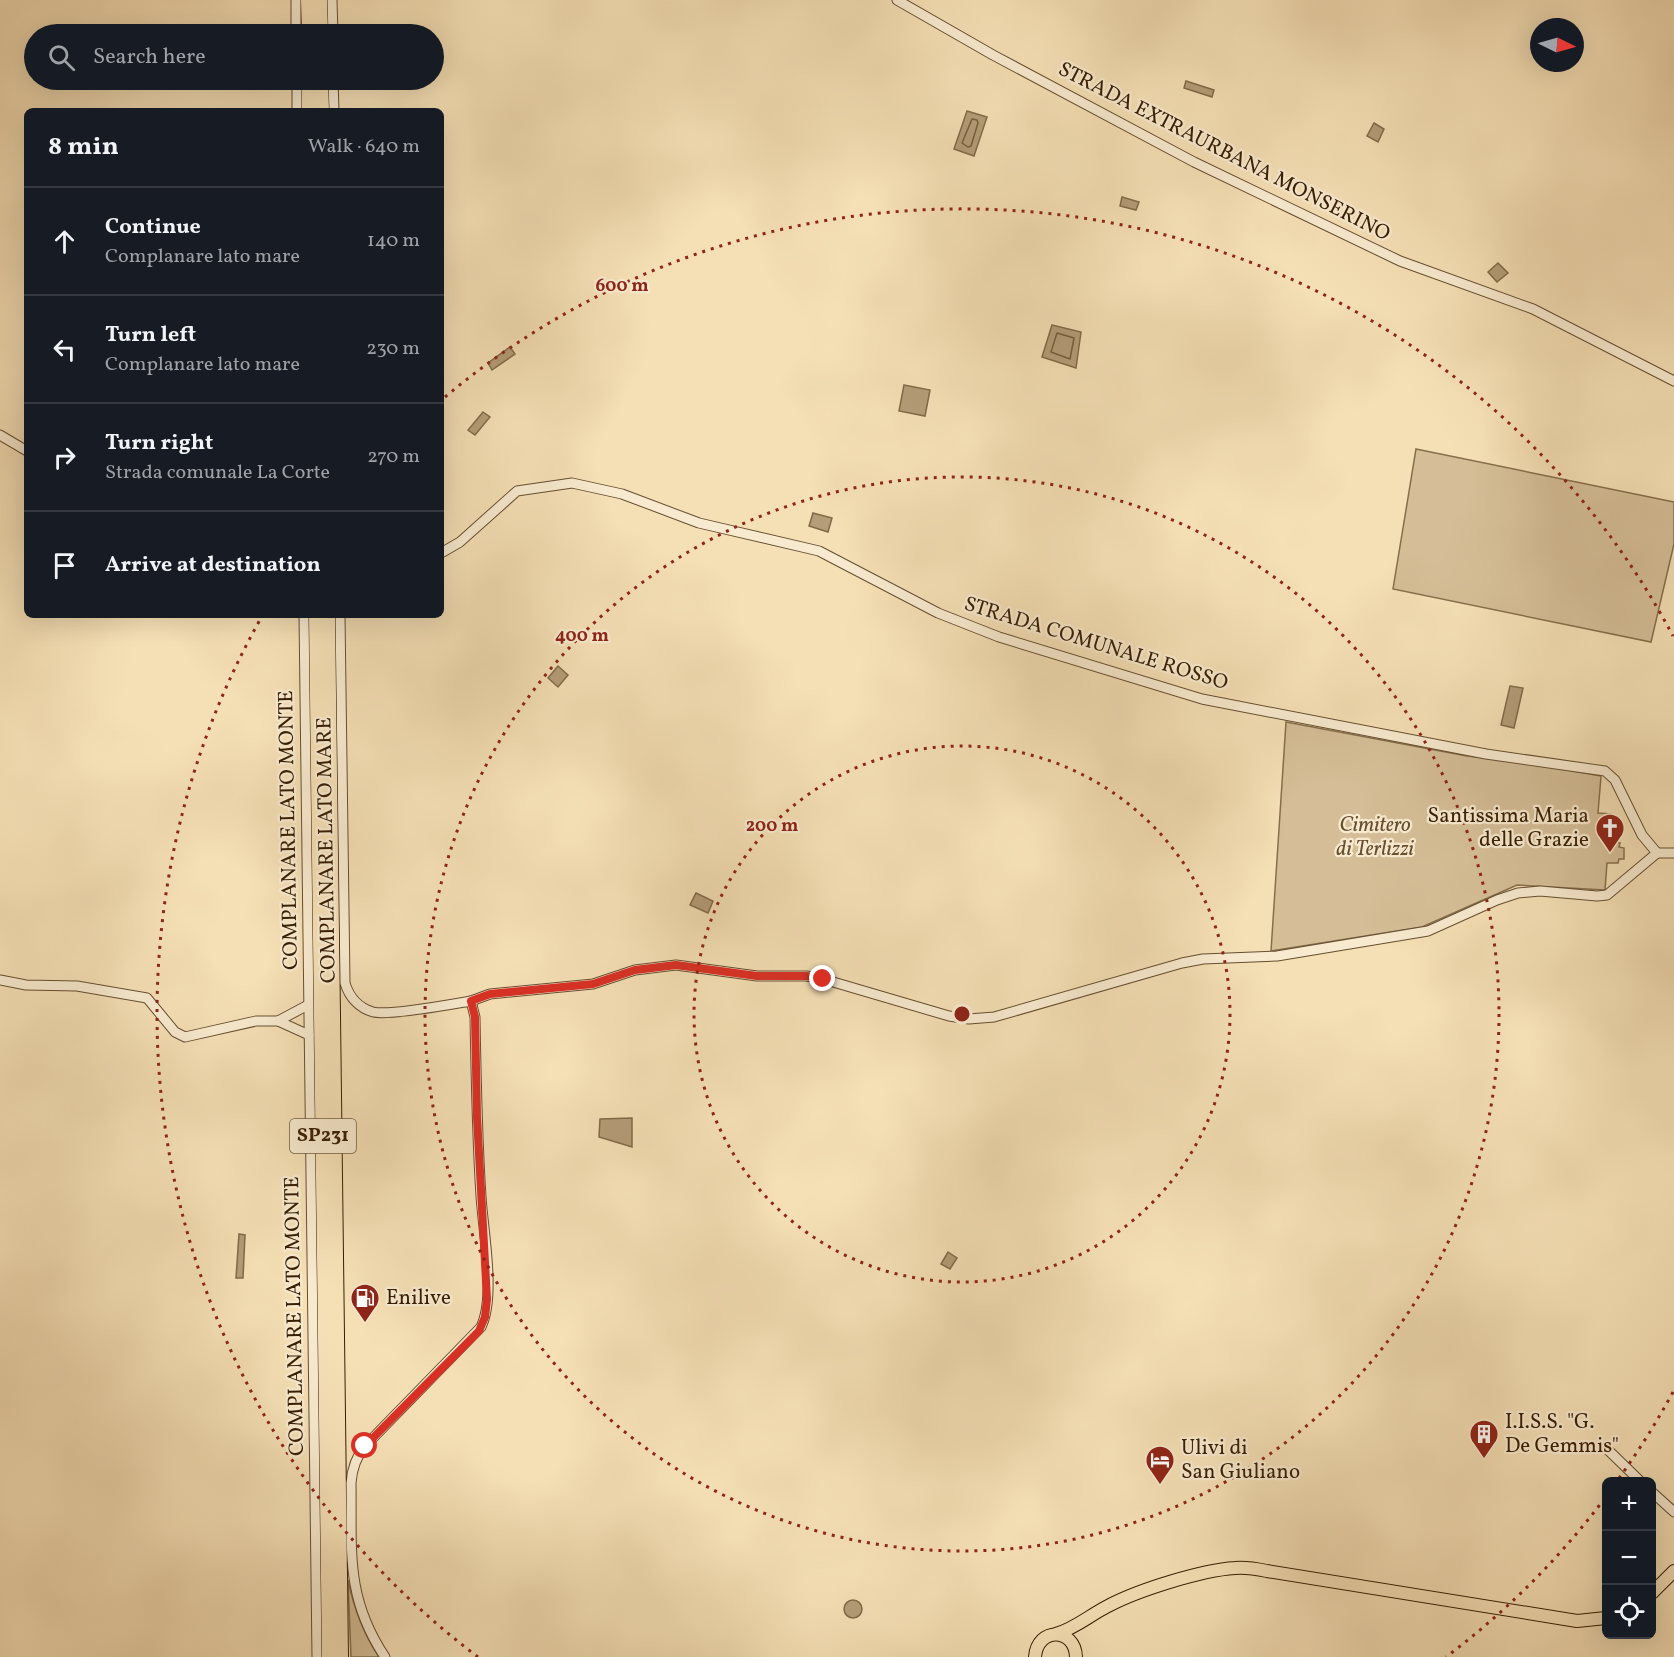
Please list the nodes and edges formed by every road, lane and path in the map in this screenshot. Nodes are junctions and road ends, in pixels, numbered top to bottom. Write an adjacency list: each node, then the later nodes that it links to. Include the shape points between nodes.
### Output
1 (296, 0): 6 (street)
2 (308, 0): 7 (highway)
3 (320, 0): 8 (highway)
4 (332, 0): 9 (street)
5 (897, 0): 18 (street, STRADA EXTRAURBANA MONSERINO, via 1194,162 1400,261 1533,309)
6 (296, 24)
7 (309, 24)
8 (321, 24)
9 (333, 24)
10 (297, 90): 14 (street)
11 (309, 90): 15 (highway)
12 (321, 90): 16 (highway)
13 (333, 90): 17 (street)
14 (297, 108)
15 (309, 108)
16 (322, 108)
17 (334, 108)
18 (1674, 381)
19 (0, 435): 20 (street)
20 (24, 449)
21 (444, 551): 26 (street, STRADA COMUNALE ROSSO, via 460,542 517,491 572,483 622,494 699,524 819,551 938,613 989,633 1202,699 1486,754 1605,771 1615,780 1642,835)
22 (304, 618): 30 (street, COMPLANARE LATO MONTE)
23 (316, 618): 45 (highway, SP231)
24 (328, 618): 46 (highway, SP231)
25 (340, 618): 29 (street, COMPLANARE LATO MARE, via 346,989 358,1004 380,1013)
26 (1657, 853): 27 (street); 29 (street, COMPLANARE LATO MARE, via 1607,895 1518,893 1428,931 1278,956 1192,961 981,1019 949,1016 823,979 757,976 676,965 635,970 593,984 490,994)
27 (1674, 853)
28 (0, 980): 31 (street, via 77,986 147,998 175,1032 185,1037 240,1023)
29 (471, 1001): 47 (street, via 475,1017 487,1312 479,1331 365,1446 351,1478 354,1588 368,1629)
30 (308, 1005): 31 (street); 32 (street, COMPLANARE LATO MONTE)
31 (278, 1021): 32 (street)
32 (309, 1035): 44 (street, COMPLANARE LATO MONTE)
33 (1606, 1448): 34 (street)
34 (1636, 1477)
35 (1656, 1496): 36 (street)
36 (1674, 1512)
37 (1674, 1571): 38 (main road)
38 (1656, 1589)
39 (1602, 1619): 40 (main road, via 1561,1619 1268,1570 1235,1568 1142,1592 1109,1605)
40 (1084, 1622): 41 (main road); 43 (main road)
41 (1056, 1634): 42 (main road, via 1043,1638); 43 (main road, via 1068,1638)
42 (1036, 1653): 48 (main road)
43 (1076, 1653)
44 (317, 1657)
45 (329, 1657)
46 (342, 1657)
47 (385, 1657)
48 (1025, 1657)

